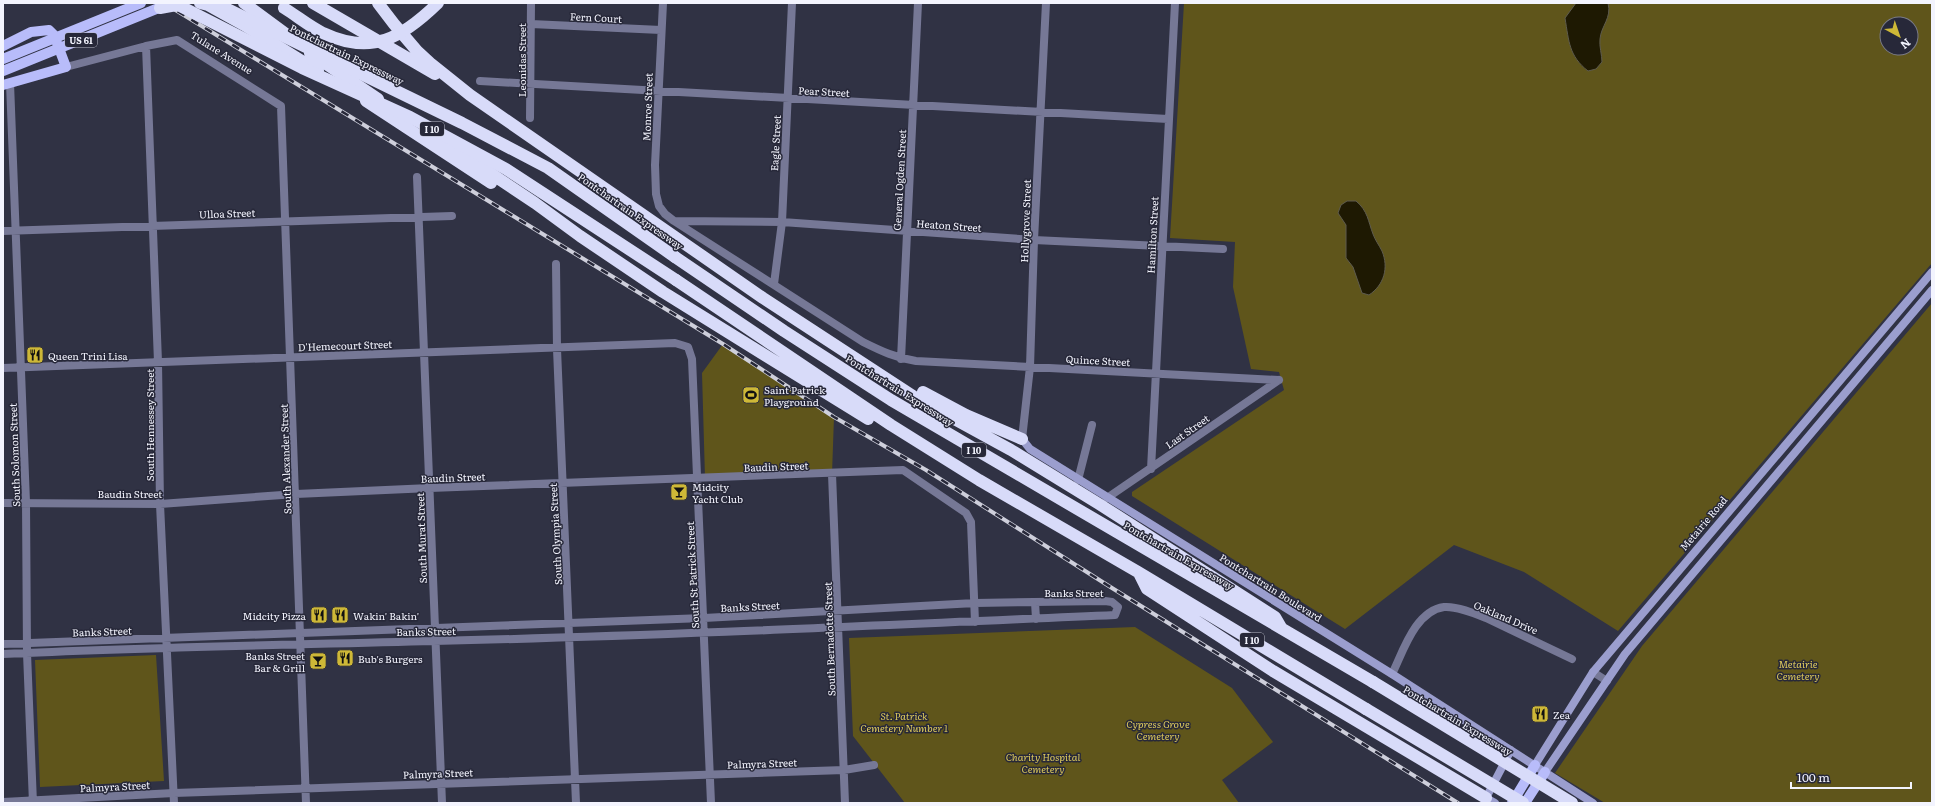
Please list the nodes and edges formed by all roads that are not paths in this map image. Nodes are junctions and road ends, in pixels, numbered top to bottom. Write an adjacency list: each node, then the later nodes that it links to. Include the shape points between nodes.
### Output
1 (141, 3): 22 (main road, US 61, bridge)
2 (173, 3): 17 (main road, US 61, bridge); 67 (highway, I 10, bridge, via 302,68 410,117 506,169)
3 (190, 3): 17 (highway, bridge)
4 (200, 3): 47 (highway, bridge, via 244,24 429,141 468,169)
5 (215, 3): 91 (highway, Pontchartrain Expressway / I 10, bridge, via 456,120 548,168 784,331 891,400)
6 (244, 3): 47 (highway, bridge, via 327,65 535,203)
7 (276, 3): 10 (highway, bridge, via 322,32 359,44 384,40 404,32)
8 (313, 3): 29 (highway)
9 (378, 3): 29 (highway, via 417,51)
10 (438, 3)
11 (531, 3): 18 (street, Leonidas Street)
12 (663, 3): 19 (street, Monroe Street)
13 (792, 3): 30 (street, Eagle Street)
14 (918, 3): 31 (street, General Ogden Street)
15 (1046, 3): 32 (street, Hollygrove Street)
16 (1174, 3): 35 (street, Hamilton Street)
17 (160, 8): 24 (main road, US 61, bridge)
18 (531, 24): 19 (street, Fern Court); 27 (street, Leonidas Street)
19 (661, 30): 28 (street, Monroe Street)
20 (3, 46): 23 (main road, via 31,32 49,30 54,34)
21 (146, 46): 23 (street, Tulane Avenue); 33 (street, Tulane Avenue, via 173,40 182,41 278,102); 43 (street, South Hennessey Street)
22 (3, 59)
23 (66, 67): 26 (main road)
24 (3, 71)
25 (480, 81): 27 (street, Pear Street)
26 (7, 84): 44 (street, South Solomon Street)
27 (531, 85): 28 (street, Pear Street); 34 (street, Leonidas Street)
28 (658, 92): 30 (street, Pear Street); 37 (street, Monroe Street, via 655,165 656,194)
29 (470, 95): 56 (highway)
30 (787, 99): 31 (street, Pear Street); 42 (street, Eagle Street)
31 (914, 105): 32 (street, Pear Street); 46 (street, General Ogden Street)
32 (1041, 112): 35 (street, Pear Street); 48 (street, Hollygrove Street)
33 (282, 114): 41 (street, South Alexander Street)
34 (530, 118)
35 (1168, 119): 49 (street, Hamilton Street)
36 (417, 177): 39 (street, South Murat Street)
37 (662, 210): 40 (street, Quince Street)
38 (452, 216): 39 (street, Ulloa Street)
39 (419, 217): 41 (street, Ulloa Street); 58 (street, South Murat Street)
40 (674, 221): 42 (street, Heaton Street); 53 (street, Quince Street)
41 (286, 222): 43 (street, Ulloa Street, via 224,222); 59 (street, South Alexander Street)
42 (782, 222): 46 (street, Heaton Street); 53 (street, Eagle Street)
43 (152, 227): 44 (street, Ulloa Street); 61 (street, South Hennessey Street)
44 (16, 230): 45 (street, Ulloa Street); 64 (street, South Solomon Street)
45 (3, 231)
46 (906, 232): 48 (street, Heaton Street); 60 (street, General Ogden Street)
47 (580, 236): 67 (highway, via 784,368 881,426)
48 (1034, 240): 49 (street, Heaton Street); 62 (street, Hollygrove Street)
49 (1161, 246): 50 (street, Heaton Street); 65 (street, Hamilton Street)
50 (1223, 249)
51 (556, 264): 57 (street, South Olympia Street)
52 (1932, 272): 104 (main road, Metairie Road)
53 (774, 284): 60 (street, Quince Street, via 863,342)
54 (1932, 290): 106 (main road, via 1625,654)
55 (688, 347): 57 (street, D'Hemecourt Street, via 675,343); 72 (street, South St Patrick Street, via 692,359)
56 (839, 348): 69 (highway, via 848,350 966,415); 91 (highway, via 916,398 1011,450 1099,504 1276,617)
57 (557, 349): 58 (street, D'Hemecourt Street); 74 (street, South Olympia Street)
58 (424, 352): 59 (street, D'Hemecourt Street); 75 (street, South Murat Street)
59 (292, 358): 61 (street, D'Hemecourt Street); 76 (street, South Alexander Street)
60 (901, 359): 62 (street, Quince Street)
61 (158, 362): 64 (street, D'Hemecourt Street); 80 (street, South Hennessey Street)
62 (1030, 367): 65 (street, Quince Street); 69 (street, Hollygrove Street)
63 (3, 368): 64 (street, D'Hemecourt Street)
64 (21, 368): 78 (street, South Solomon Street)
65 (1155, 373): 66 (street, Quince Street); 70 (street, Hamilton Street)
66 (1279, 380): 70 (street, Last Street)
67 (891, 425): 81 (highway, I 10, via 979,480)
68 (1092, 425): 73 (street)
69 (1022, 439): 73 (main road, Pontchartrain Boulevard, via 1030,450)
70 (1151, 469): 77 (street, Last Street)
71 (832, 474): 72 (street, Baudin Street); 83 (street, Baudin Street, via 903,470 966,513 971,522); 84 (street, South Bernadotte Street)
72 (697, 478): 74 (street, Baudin Street); 85 (street, South St Patrick Street)
73 (1078, 480): 77 (main road, Pontchartrain Boulevard)
74 (562, 483): 75 (street, Baudin Street); 87 (street, South Olympia Street)
75 (430, 488): 76 (street, Baudin Street); 90 (street, South Murat Street)
76 (296, 494): 80 (street, Baudin Street); 93 (street, South Alexander Street)
77 (1108, 498): 105 (main road, Pontchartrain Boulevard)
78 (26, 502): 79 (street, Baudin Street); 80 (street, Baudin Street); 97 (street, South Solomon Street)
79 (3, 503)
80 (160, 504): 95 (street, South Hennessey Street)
81 (1138, 572): 118 (highway, via 1147,589 1167,602 1286,679); 128 (highway, I 10, bridge)
82 (1035, 602): 83 (street, Banks Street); 86 (street); 86 (street, Banks Street, via 1105,601 1112,602 1118,607 1115,616)
83 (974, 603): 84 (street, Banks Street); 88 (street)
84 (839, 611): 85 (street, Banks Street); 89 (street, South Bernadotte Street)
85 (704, 618): 87 (street, Banks Street); 92 (street, South St Patrick Street)
86 (1036, 619): 88 (street, Banks Street)
87 (570, 622): 90 (street, Banks Street); 94 (street, South Olympia Street)
88 (975, 622): 89 (street, Banks Street)
89 (840, 627): 92 (street, Banks Street); 110 (street, South Bernadotte Street)
90 (435, 629): 93 (street, Banks Street); 96 (street, South Murat Street)
91 (1282, 629): 130 (highway, Pontchartrain Expressway / I 10, bridge)
92 (704, 632): 94 (street, Banks Street); 112 (street, South St Patrick Street)
93 (301, 633): 95 (street, Banks Street); 99 (street, South Alexander Street)
94 (570, 636): 96 (street, Banks Street); 113 (street, South Olympia Street)
95 (167, 639): 97 (street, Banks Street); 100 (street, South Hennessey Street)
96 (435, 642): 99 (street, Banks Street); 114 (street, South Murat Street)
97 (27, 643): 98 (street, Banks Street); 101 (street, South Solomon Street)
98 (3, 644)
99 (302, 644): 100 (street, Banks Street); 115 (street, South Alexander Street)
100 (168, 648): 101 (street, Banks Street); 117 (street, South Hennessey Street)
101 (27, 653): 102 (street, Banks Street); 120 (street, South Solomon Street)
102 (3, 654)
103 (1572, 659): 105 (street, Oakland Drive, via 1486,618 1445,607 1432,611 1416,626)
104 (1593, 672): 106 (street); 109 (main road, Metairie Road)
105 (1392, 674): 107 (main road, Pontchartrain Boulevard)
106 (1608, 681): 111 (main road)
107 (1511, 750): 109 (main road, Pontchartrain Boulevard); 118 (main road)
108 (874, 765): 110 (street, Palmyra Street)
109 (1535, 765): 111 (main road, Pontchartrain Boulevard); 127 (main road, Metairie Road)
110 (844, 770): 112 (street, Palmyra Street); 126 (street, South Bernadotte Street)
111 (1545, 772): 116 (main road, Pontchartrain Boulevard); 128 (main road)
112 (710, 775): 113 (street, Palmyra Street); 125 (street, South St Patrick Street)
113 (575, 778): 114 (street, Palmyra Street); 124 (street, South Olympia Street)
114 (441, 783): 115 (street, Palmyra Street); 123 (street, South Murat Street)
115 (306, 788): 117 (street, Palmyra Street); 122 (street, South Alexander Street)
116 (1569, 788): 129 (main road); 131 (main road, Pontchartrain Boulevard)
117 (174, 793): 120 (street, Palmyra Street); 121 (street, South Hennessey Street)
118 (1490, 800)
119 (3, 802): 120 (street, Palmyra Street)
120 (32, 802)
121 (174, 803)
122 (306, 803)
123 (442, 803)
124 (576, 803)
125 (711, 803)
126 (845, 803)
127 (1512, 803)
128 (1524, 803)
129 (1560, 803)
130 (1572, 803)
131 (1593, 803)

